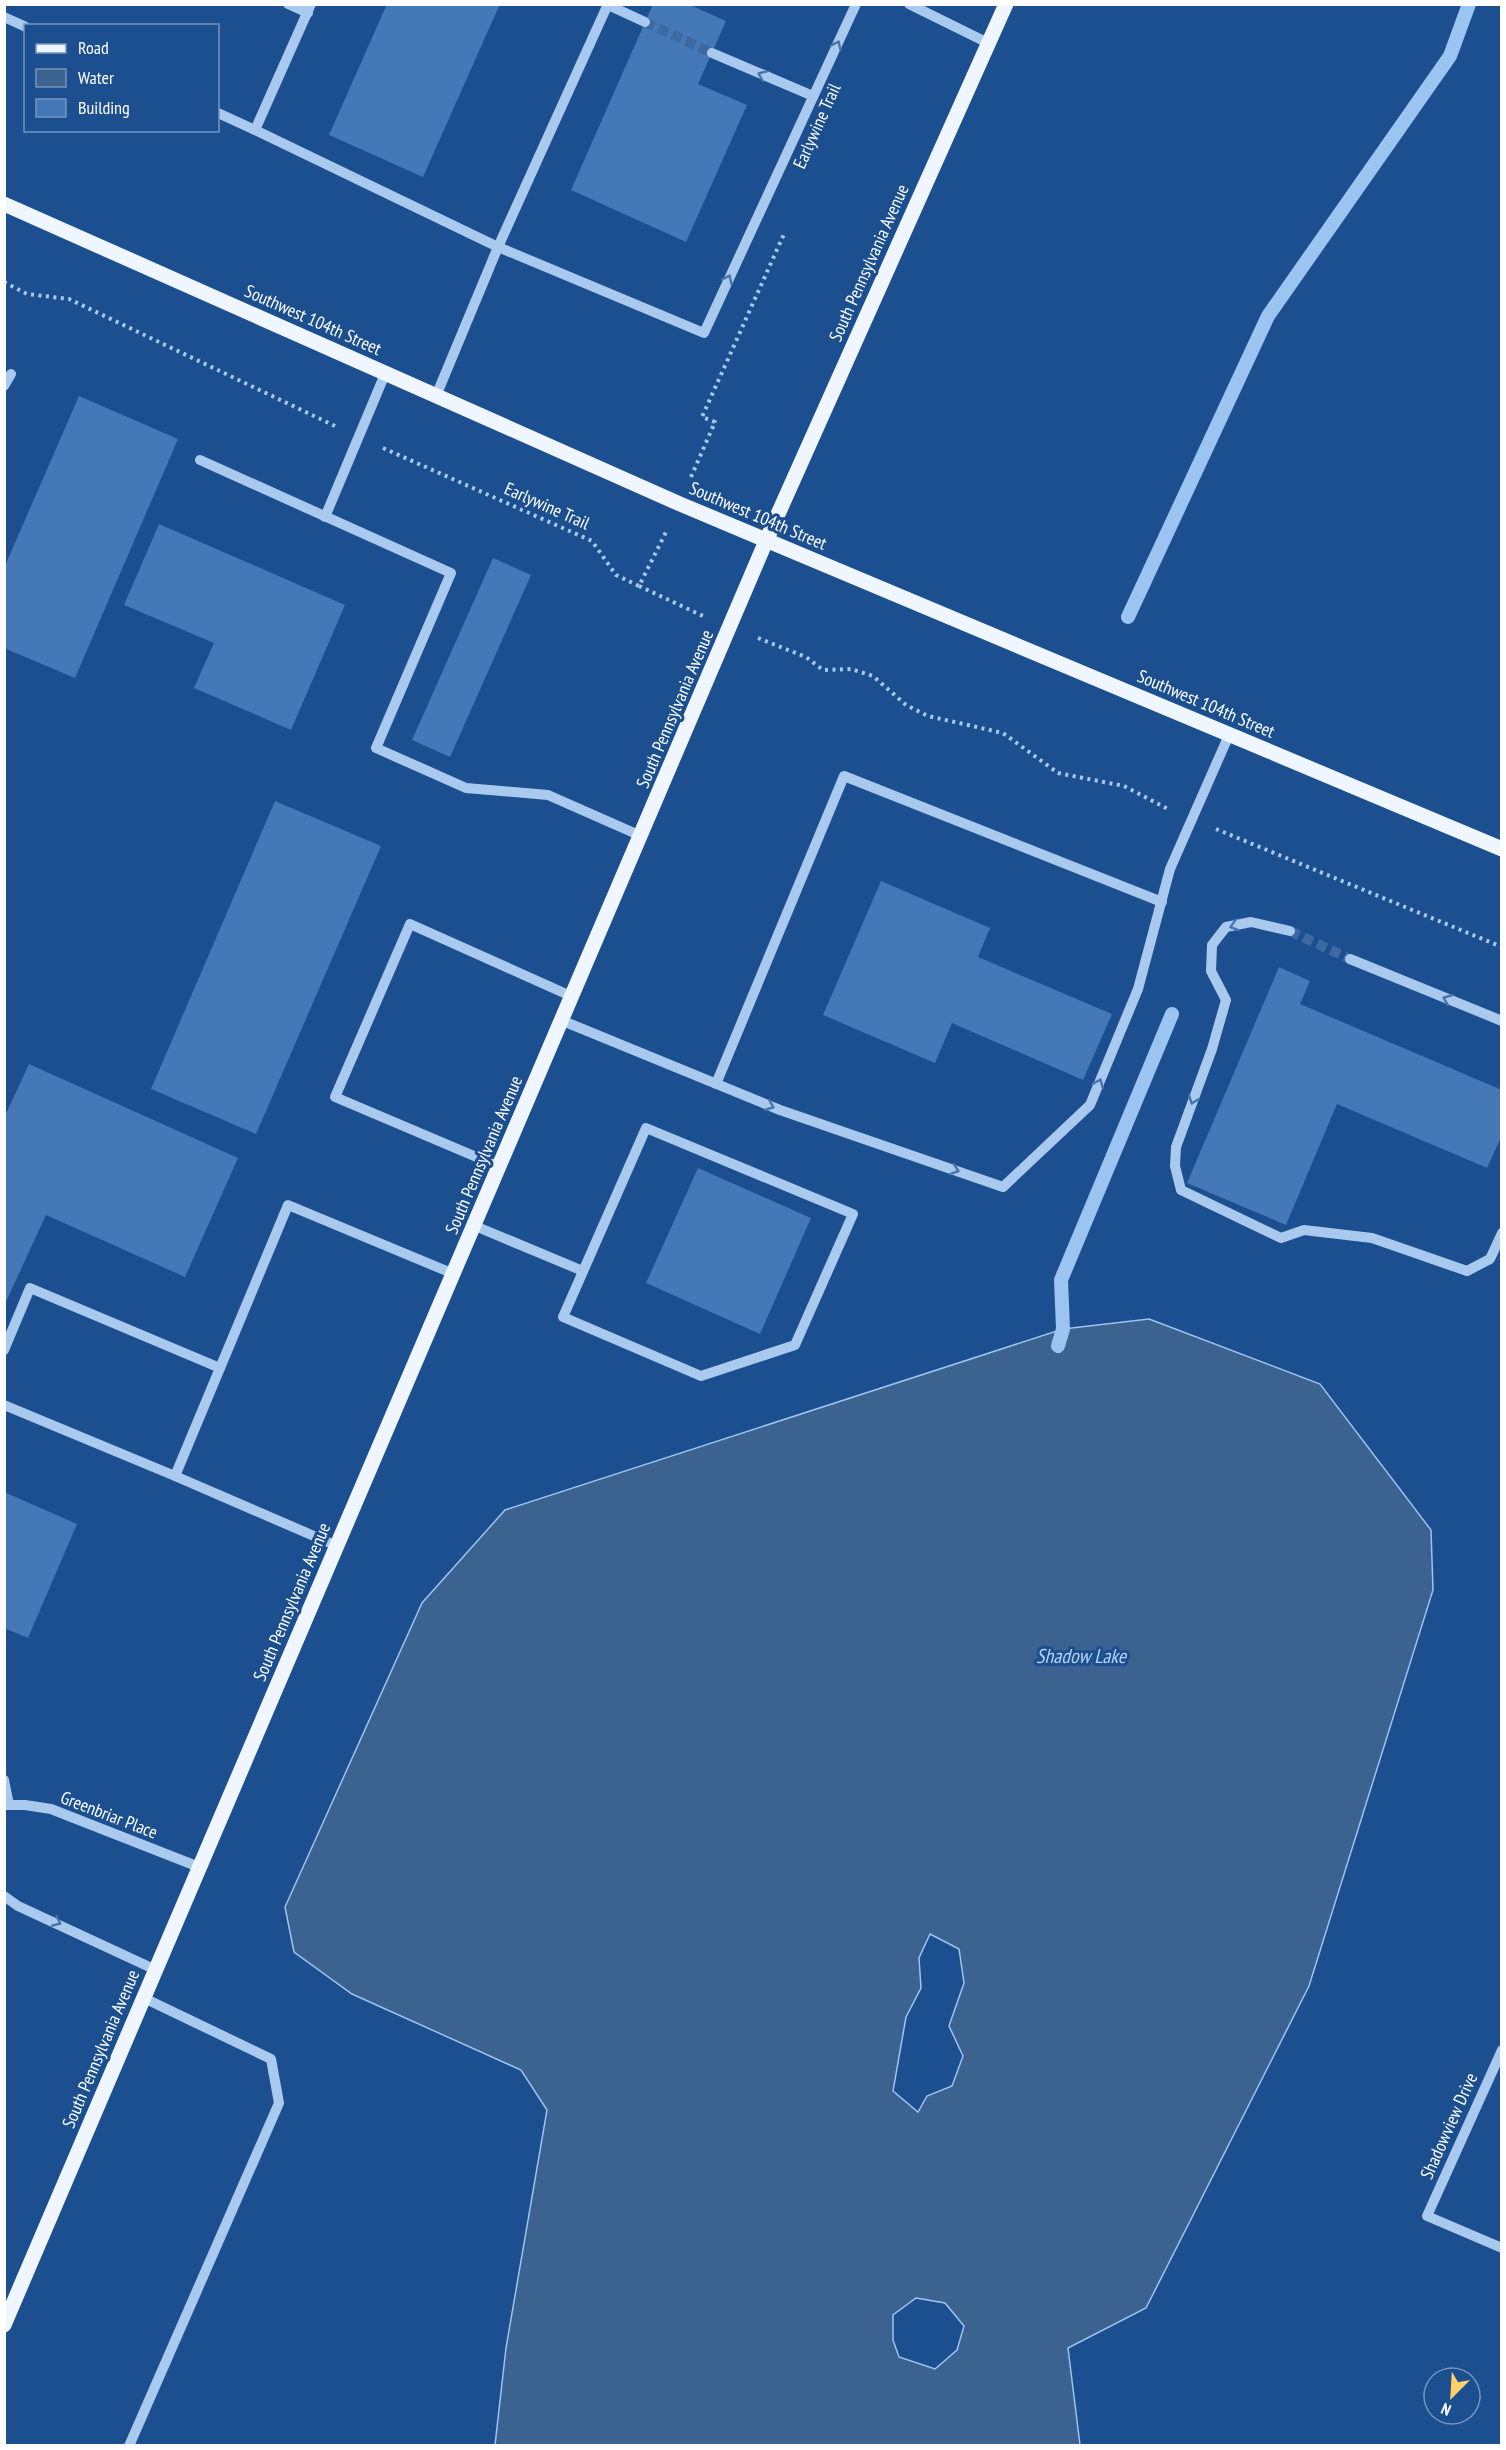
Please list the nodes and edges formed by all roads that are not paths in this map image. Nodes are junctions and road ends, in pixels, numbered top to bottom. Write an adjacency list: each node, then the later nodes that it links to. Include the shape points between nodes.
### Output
1 (288, 4): 6 (street)
2 (856, 4): 12 (street, one-way to 2)
3 (909, 4): 10 (street)
4 (1006, 4): 10 (main road, South Pennsylvania Avenue)
5 (608, 5): 8 (street); 16 (street)
6 (309, 9): 14 (street)
7 (4, 17): 9 (street)
8 (645, 22)
9 (24, 26)
10 (988, 43): 23 (main road, South Pennsylvania Avenue)
11 (712, 53): 12 (street, one-way to 11)
12 (813, 96): 16 (street, one-way to 12, via 704,333)
13 (219, 113): 14 (street)
14 (255, 130): 16 (street)
15 (4, 204): 18 (main road, Southwest 104th Street)
16 (498, 247): 20 (street)
17 (11, 374): 19 (street)
18 (385, 374): 20 (main road, Southwest 104th Street); 22 (street)
19 (4, 386)
20 (436, 396): 23 (main road, Southwest 104th Street)
21 (200, 460): 22 (street)
22 (325, 517): 25 (street, via 451,573 376,748 466,788 548,795)
23 (766, 541): 24 (main road, Southwest 104th Street); 25 (main road, South Pennsylvania Avenue)
24 (1229, 735): 26 (main road, Southwest 104th Street); 27 (street, via 1170,869)
25 (641, 836): 30 (main road, South Pennsylvania Avenue)
26 (1502, 849)
27 (1162, 902): 33 (street, one-way to 27, via 1003,1187 1090,1105 1138,989); 33 (street, via 844,776)
28 (1290, 931): 36 (street, one-way to 36, via 1251,922 1226,927 1212,945 1211,971 1226,1000 1176,1147 1175,1166 1181,1190 1281,1238 1304,1230 1372,1238 1467,1271 1491,1259)
29 (1350, 959): 32 (street, one-way to 29)
30 (573, 997): 31 (main road, South Pennsylvania Avenue); 34 (street, via 410,924 335,1097)
31 (563, 1021): 33 (street); 34 (main road, South Pennsylvania Avenue)
32 (1502, 1021)
33 (716, 1084)
34 (500, 1167): 35 (main road, South Pennsylvania Avenue)
35 (475, 1226): 37 (street); 38 (main road, South Pennsylvania Avenue)
36 (1502, 1233)
37 (583, 1271): 37 (street, via 563,1317 701,1376 795,1345 852,1214 646,1128)
38 (454, 1274): 40 (street, via 288,1205); 43 (main road, South Pennsylvania Avenue)
39 (4, 1350): 40 (street, via 30,1288)
40 (220, 1368): 42 (street)
41 (4, 1405): 42 (street)
42 (175, 1476): 43 (street)
43 (338, 1546): 46 (main road, South Pennsylvania Avenue)
44 (4, 1780): 45 (street)
45 (7, 1805): 46 (street, Greenbriar Place, via 51,1809)
46 (199, 1867): 48 (main road, South Pennsylvania Avenue)
47 (4, 1896): 48 (street, one-way to 48)
48 (156, 1970): 49 (main road, South Pennsylvania Avenue)
49 (144, 1998): 52 (main road, South Pennsylvania Avenue); 53 (street, via 271,2059 279,2103)
50 (1502, 2050): 51 (street, Shadowview Drive, via 1427,2216)
51 (1502, 2248)
52 (4, 2325)
53 (129, 2445)

